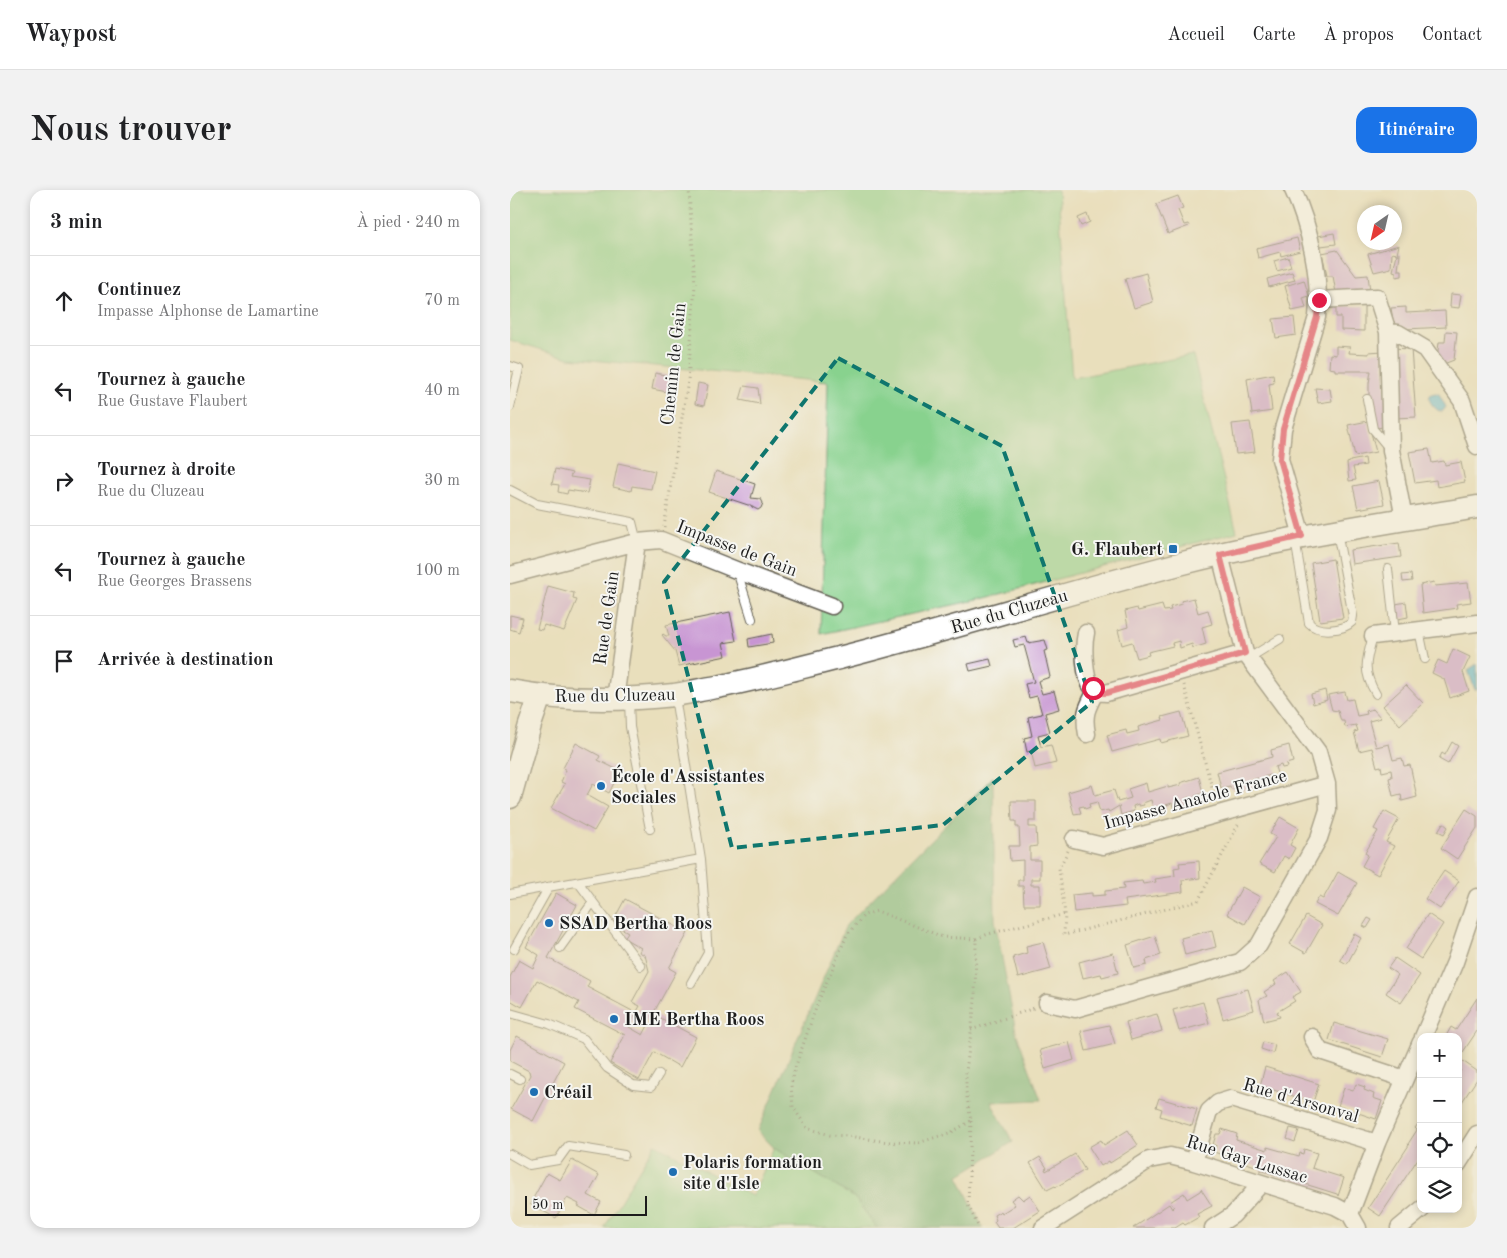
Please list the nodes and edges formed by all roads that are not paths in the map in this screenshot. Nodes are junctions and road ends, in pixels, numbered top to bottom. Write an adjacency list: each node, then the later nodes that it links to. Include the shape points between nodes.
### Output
1 (1293, 190): 2 (street, via 1302,210 1318,278)
2 (1319, 300): 3 (street, via 1377,297); 13 (street, via 1317,317 1283,429 1280,459)
3 (1388, 332): 7 (street, via 1398,333 1425,349 1462,401); 8 (street)
4 (510, 366): 6 (lane, via 519,369)
5 (1367, 399): 8 (lane, via 1373,429)
6 (510, 407)
7 (1477, 446)
8 (1391, 450): 11 (street)
9 (510, 490): 14 (lane, via 537,504 632,522)
10 (1477, 506): 11 (main road, Rue du Cluzeau)
11 (1404, 519): 12 (main road, Rue du Cluzeau)
12 (1337, 530): 13 (main road, Rue du Cluzeau); 13 (lane, via 1353,616 1352,622 1343,627 1319,629 1309,623)
13 (1299, 537): 15 (main road, Rue du Cluzeau)
14 (637, 542): 17 (street, Impasse de Gain, via 661,540); 18 (street, Impasse de Gain); 34 (street, Rue de Gain)
15 (1220, 555): 27 (street); 32 (main road, Rue du Cluzeau, via 883,647 760,678)
16 (1388, 569): 24 (lane)
17 (736, 570): 19 (street, Impasse de Gain); 20 (lane)
18 (510, 575)
19 (832, 606)
20 (752, 619)
21 (1477, 623): 22 (street)
22 (1419, 630): 24 (street); 28 (lane)
23 (1086, 633): 30 (street, via 1084,653 1090,682)
24 (1395, 633): 25 (street)
25 (1373, 636): 31 (lane, via 1366,672)
26 (1280, 639): 27 (lane)
27 (1247, 656): 30 (street, via 1106,693); 36 (street, via 1318,752)
28 (1425, 660)
29 (510, 691): 33 (main road, Rue du Cluzeau)
30 (1096, 691): 35 (street, via 1084,720)
31 (1376, 694)
32 (674, 695): 34 (main road, Rue du Cluzeau); 40 (lane)
33 (540, 696): 34 (main road, Rue du Cluzeau); 37 (main road)
34 (622, 698): 38 (lane)
35 (1087, 734)
36 (1326, 784): 39 (street, Impasse Anatole France, via 1103,846); 50 (street, via 1328,810 1319,838 1259,945 1240,962 1076,1008)
37 (510, 797)
38 (650, 829)
39 (1074, 839)
40 (701, 859): 41 (lane); 49 (lane, via 708,953)
41 (578, 882): 42 (lane); 45 (lane)
42 (549, 887): 43 (lane); 47 (lane)
43 (510, 894)
44 (1477, 897): 52 (street, via 1455,962)
45 (593, 902): 46 (lane); 48 (lane)
46 (560, 948)
47 (514, 949)
48 (641, 966)
49 (691, 983)
50 (1047, 1003)
51 (510, 1013): 56 (lane, via 549,1024 584,1039 607,1068 633,1085 651,1087)
52 (1425, 1033)
53 (1312, 1037): 58 (street, via 1320,1051)
54 (1417, 1051): 58 (street)
55 (510, 1074): 57 (lane)
56 (660, 1074)
57 (520, 1079)
58 (1405, 1079): 60 (street)
59 (1477, 1134): 63 (street)
60 (1377, 1143): 64 (street, Rue d'Arsonval, via 1231,1099 1218,1103 1209,1111); 67 (street)
61 (510, 1154): 62 (lane, via 529,1165 558,1160 568,1146)
62 (624, 1155)
63 (1462, 1158)
64 (1194, 1162): 65 (street, Rue Gay Lussac); 68 (street, Rue Gay Lussac, via 1170,1156 1149,1160)
65 (1261, 1184): 67 (street, Rue Gay Lussac, via 1335,1206); 69 (street, via 1233,1215)
66 (1417, 1213): 70 (street)
67 (1354, 1221)
68 (1043, 1228)
69 (1213, 1228)
70 (1399, 1228)

